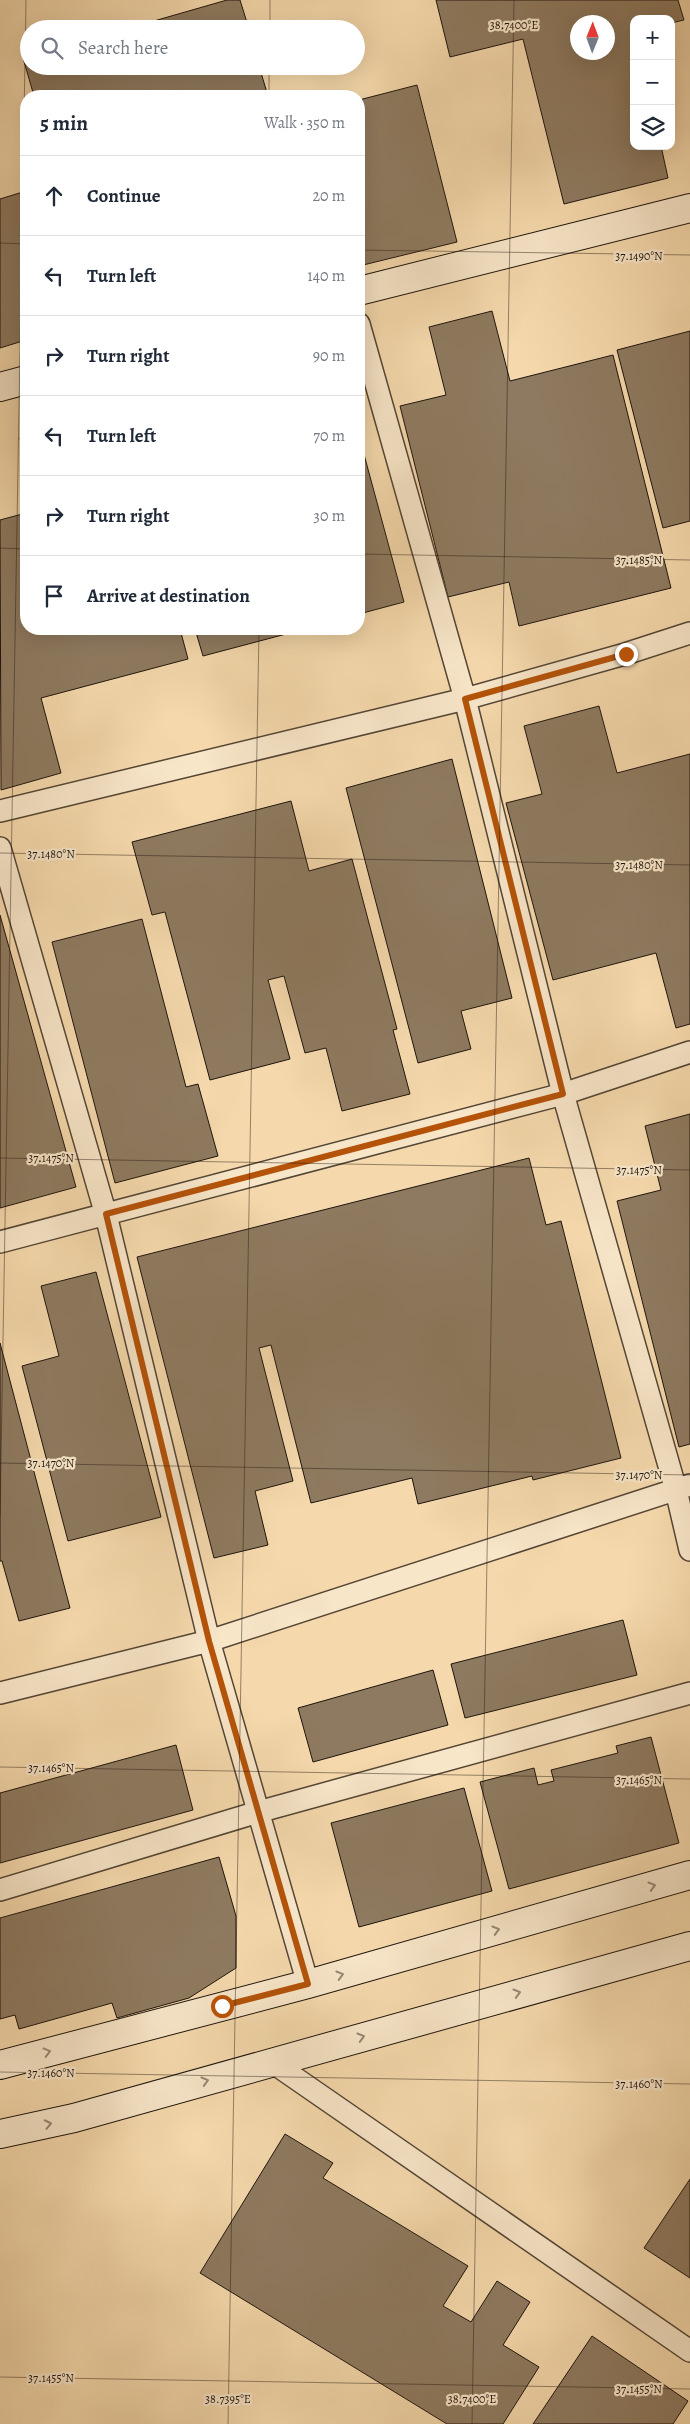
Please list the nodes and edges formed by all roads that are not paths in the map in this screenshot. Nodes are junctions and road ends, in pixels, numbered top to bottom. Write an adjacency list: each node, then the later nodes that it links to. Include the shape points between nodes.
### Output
1 (690, 208): 2 (street)
2 (365, 289)
3 (365, 345): 7 (lane)
4 (20, 382): 5 (street)
5 (0, 387)
6 (690, 633): 7 (lane)
7 (465, 699): 8 (lane); 11 (lane)
8 (0, 811)
9 (0, 848): 12 (lane)
10 (690, 1052): 11 (lane)
11 (563, 1094): 12 (lane); 14 (lane)
12 (106, 1214): 13 (lane); 16 (lane)
13 (0, 1242)
14 (683, 1487): 15 (lane); 16 (lane)
15 (690, 1550)
16 (209, 1641): 17 (lane); 19 (lane)
17 (0, 1693)
18 (690, 1693): 19 (lane)
19 (258, 1812): 21 (lane); 23 (lane)
20 (690, 1875): 23 (street, one-way to 20)
21 (0, 1890)
22 (690, 1946): 24 (street, one-way to 22)
23 (308, 1984): 25 (street, one-way to 23)
24 (272, 2062): 26 (street, one-way to 24, via 74,2118); 27 (lane)
25 (0, 2064)
26 (0, 2134)
27 (690, 2352)

